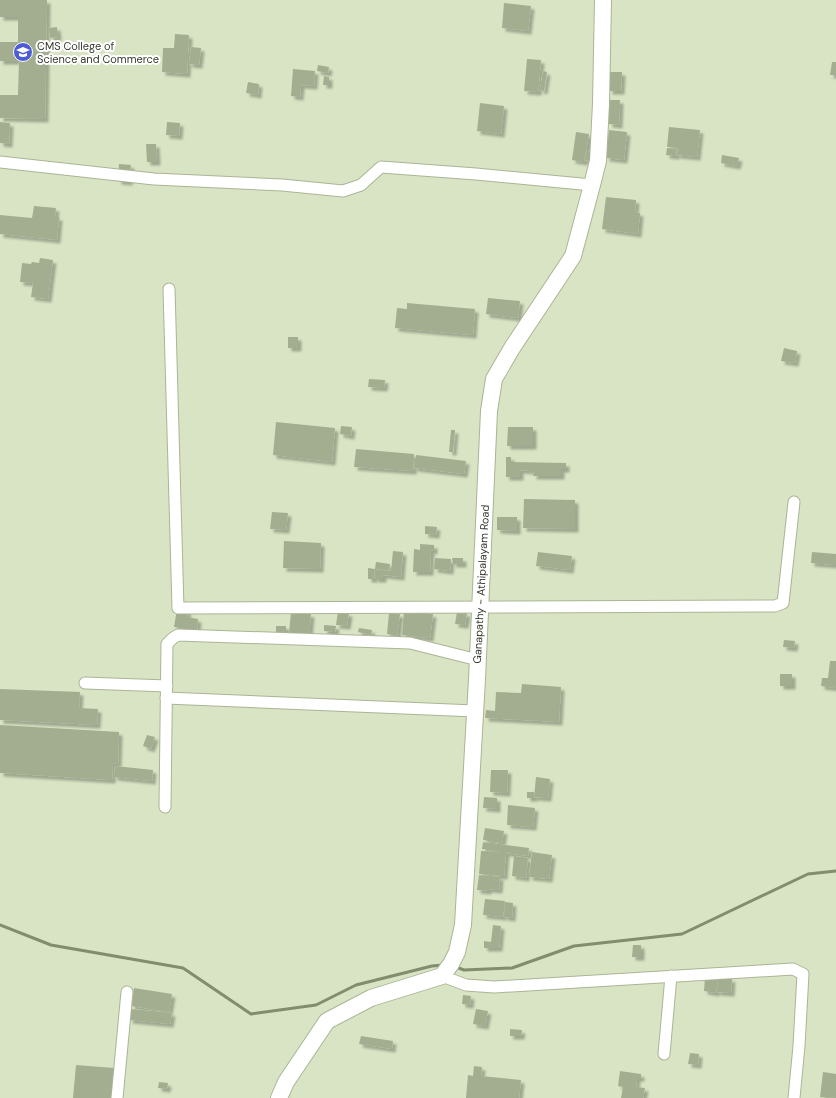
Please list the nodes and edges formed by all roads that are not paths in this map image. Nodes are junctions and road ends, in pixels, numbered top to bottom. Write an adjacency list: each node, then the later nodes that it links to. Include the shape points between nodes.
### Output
1 (603, 0): 3 (main road, Ganapathy - Athipalayam Road, via 598,161)
2 (0, 162): 3 (street, via 154,179 343,191 361,185 381,167)
3 (592, 186): 6 (main road, Ganapathy - Athipalayam Road, via 573,256 494,379 489,411)
4 (169, 289): 6 (street, via 178,608)
5 (794, 502): 6 (street, via 783,603 774,606)
6 (480, 606): 7 (main road, Ganapathy - Athipalayam Road)
7 (478, 660): 9 (street, via 410,643 178,635 167,644); 11 (main road, Ganapathy - Athipalayam Road)
8 (85, 683): 9 (street)
9 (167, 686): 10 (street)
10 (166, 698): 11 (street); 12 (street)
11 (475, 711): 13 (main road, Ganapathy - Athipalayam Road, via 463,925 456,952)
12 (164, 807)
13 (442, 976): 14 (street, via 466,985 494,987); 18 (main road, via 371,998 327,1021 286,1082)
14 (671, 976): 16 (street); 19 (street, via 793,969 803,974)
15 (127, 992): 17 (street)
16 (664, 1054)
17 (118, 1098)
18 (279, 1098)
19 (794, 1098)

